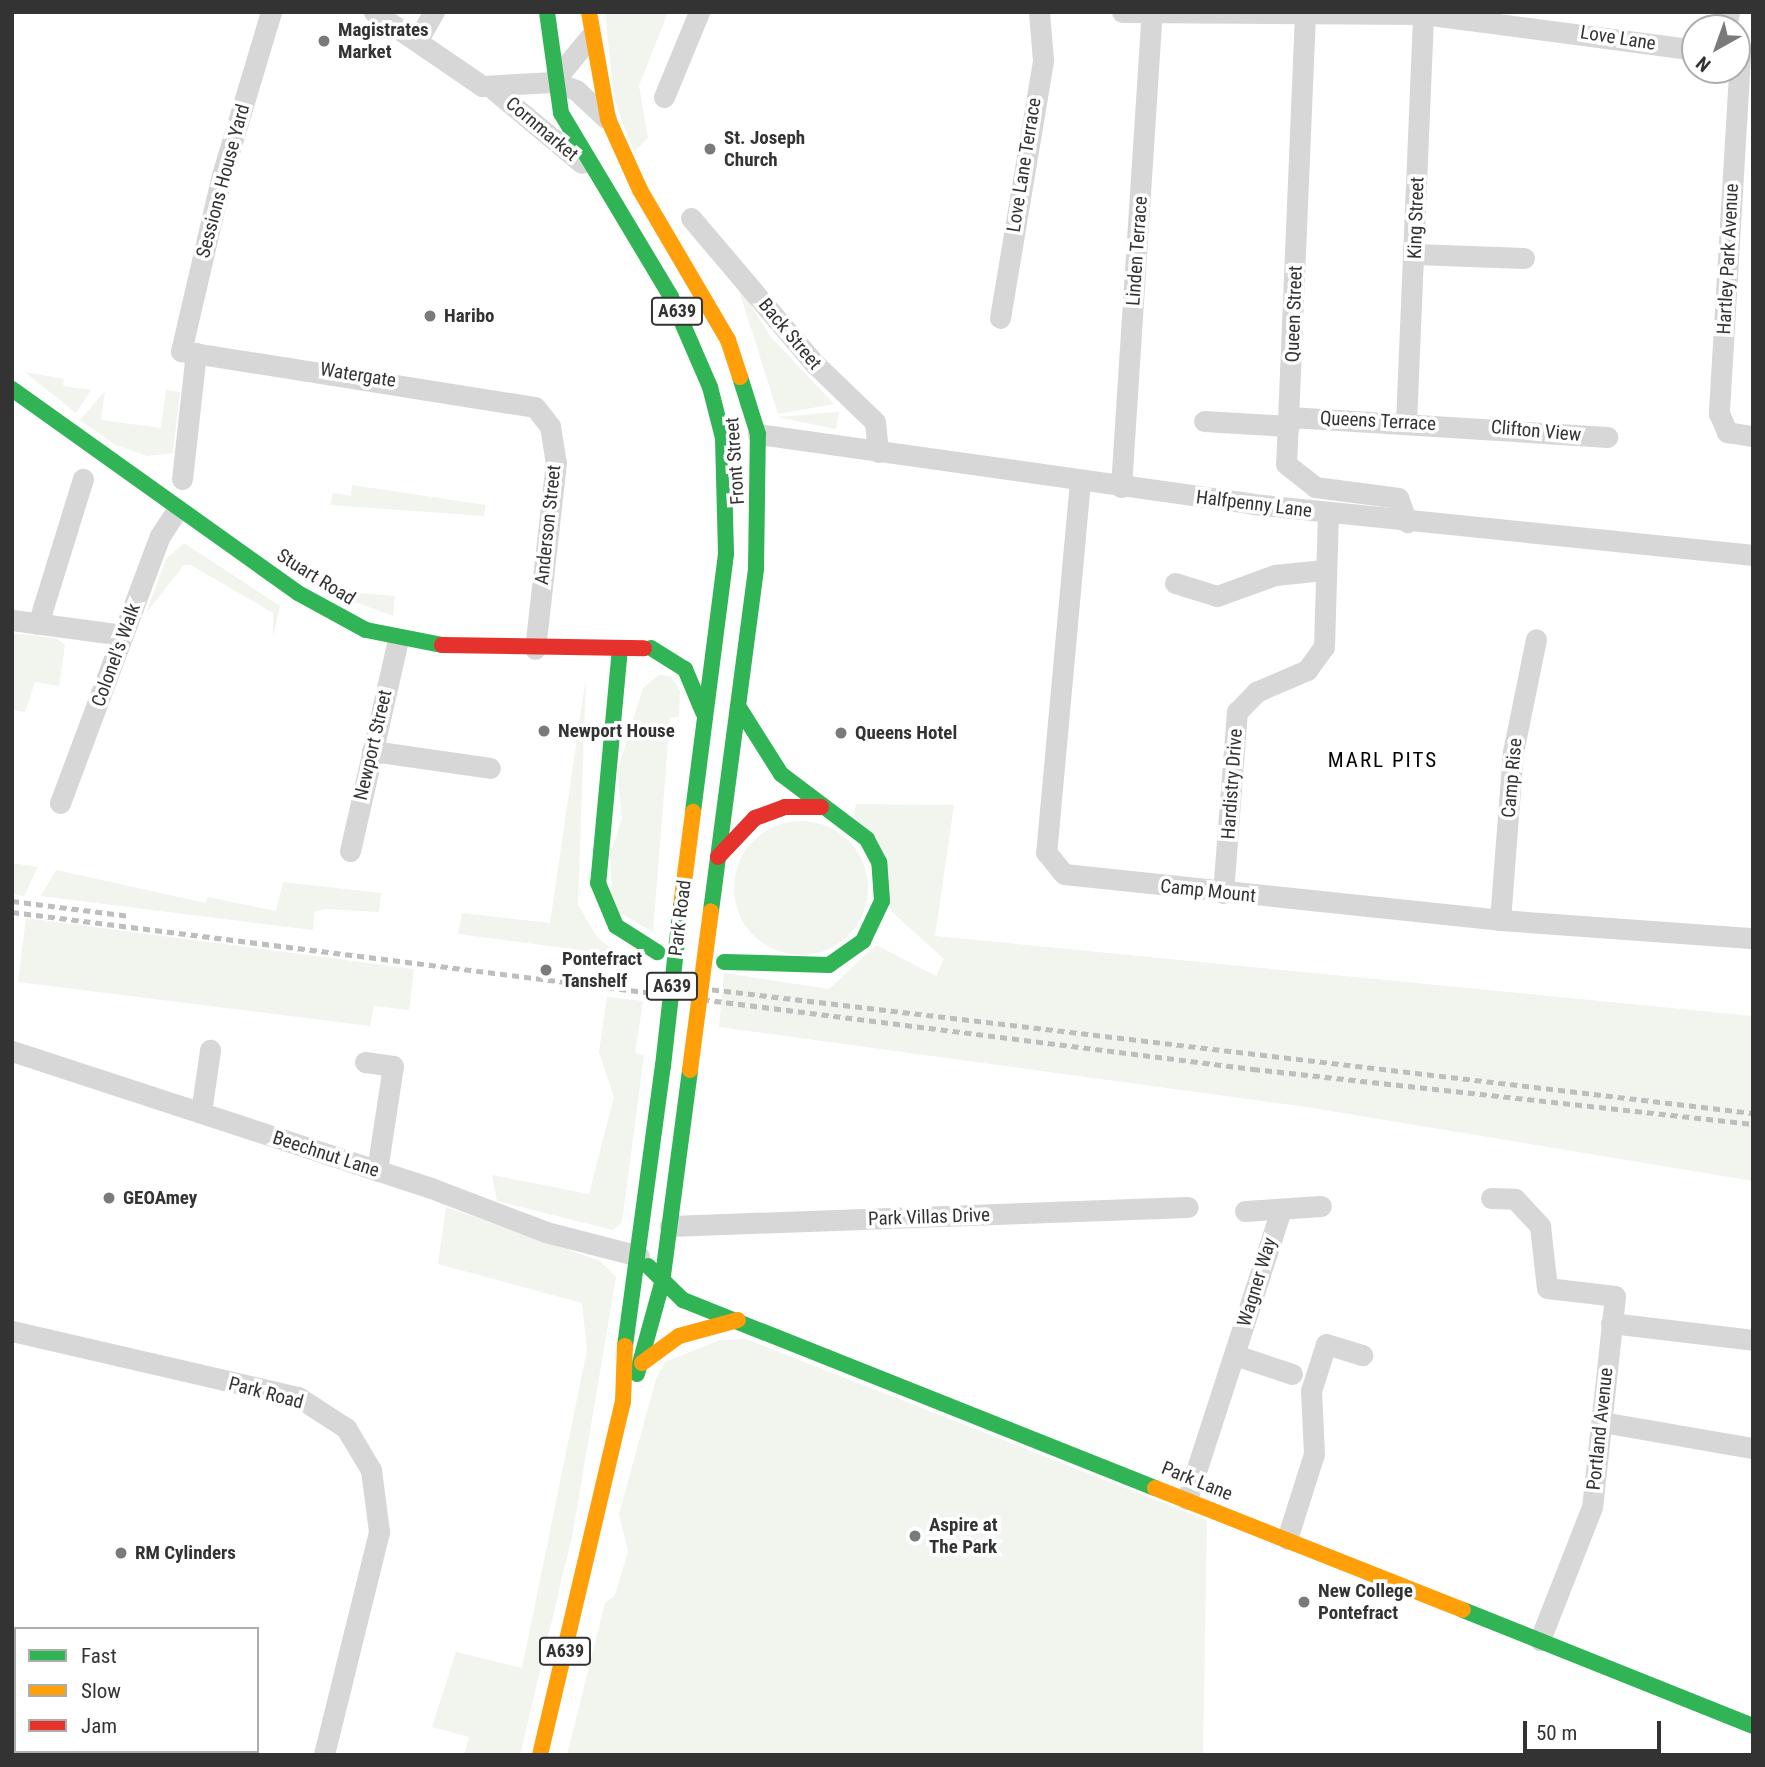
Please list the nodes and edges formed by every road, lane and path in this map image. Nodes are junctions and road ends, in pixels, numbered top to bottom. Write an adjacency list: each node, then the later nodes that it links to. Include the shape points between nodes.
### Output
1 (271, 12): 26 (street, Sessions House Yard, via 247,94)
2 (374, 12): 14 (street, Cornmarket)
3 (434, 12): 14 (street)
4 (547, 12): 16 (main road, Front Street / A639)
5 (589, 12): 13 (main road, Front Street / A639)
6 (699, 12): 19 (street)
7 (1039, 12): 25 (street, Love Lane Terrace, via 1042,60)
8 (1122, 12): 9 (street, Love Lane)
9 (1152, 14): 10 (street, Love Lane); 42 (street, Linden Terrace)
10 (1305, 14): 11 (street, Love Lane); 31 (street, Queen Street)
11 (1423, 14): 12 (street, Love Lane); 23 (street, King Street)
12 (1508, 17): 15 (street, Love Lane)
13 (590, 37): 16 (street); 20 (main road, Front Street / A639)
14 (417, 41): 18 (street, Cornmarket)
15 (1681, 48)
16 (553, 82): 18 (street, Cornmarket); 20 (street, via 576,90); 21 (main road, Front Street / A639)
17 (1741, 84): 35 (street, Hartley Park Avenue, via 1719,413 1727,432)
18 (494, 90): 21 (street, Cornmarket)
19 (664, 97)
20 (608, 119): 34 (main road, Front Street / A639, via 640,190 728,340)
21 (589, 169): 29 (main road, Front Street / A639, via 671,297)
22 (691, 218): 37 (street, Back Street, via 815,364 875,422)
23 (1415, 254): 24 (street); 32 (street, King Street)
24 (1524, 258)
25 (1000, 318)
26 (188, 352): 28 (street, Watergate); 38 (street)
27 (12, 389): 43 (main road, Stuart Road)
28 (534, 407): 59 (street, Anderson Street, via 550,426 556,462)
29 (716, 407): 34 (main road); 39 (main road, Front Street / A639)
30 (1204, 421): 31 (street, Queens Terrace)
31 (1290, 421): 32 (street, Queens Terrace); 45 (street, Queen Street, via 1286,464 1293,476 1315,487 1398,498)
32 (1406, 423): 33 (street, Queens Terrace)
33 (1465, 426): 36 (street, Clifton View)
34 (758, 434): 37 (street, Halfpenny Lane); 39 (main road); 60 (main road, Front Street / A639, via 756,569)
35 (1753, 436)
36 (1607, 437)
37 (878, 452): 41 (street, Halfpenny Lane)
38 (178, 467)
39 (727, 469): 49 (main road, Front Street / A639)
40 (83, 479): 51 (street)
41 (1080, 481): 42 (street, Halfpenny Lane); 69 (street, Camp Mount, via 1046,852 1064,874)
42 (1121, 487): 44 (street, Halfpenny Lane)
43 (177, 510): 53 (street, Colonel's Walk, via 160,536); 54 (main road, Stuart Road, via 308,600)
44 (1328, 512): 45 (street, Halfpenny Lane); 47 (street, Hardistry Drive)
45 (1407, 522): 46 (street, Halfpenny Lane)
46 (1753, 555)
47 (1324, 570): 48 (street, via 1275,575 1217,596); 69 (street, Hardistry Drive, via 1324,647 1307,670 1256,692 1237,712)
48 (1175, 583)
49 (718, 606): 52 (main road); 61 (main road, Front Street / A639)
50 (12, 620): 51 (street)
51 (38, 624): 53 (street)
52 (698, 630)
53 (123, 635): 64 (street, Colonel's Walk)
54 (398, 639): 59 (main road, Stuart Road, via 456,648); 62 (street, Newport Street)
55 (1536, 639): 70 (street, Camp Rise, via 1513,752)
56 (676, 643): 58 (main road, Stuart Road)
57 (620, 648): 58 (main road, Stuart Road); 59 (main road, Stuart Road); 72 (main road, via 598,883 616,926)
58 (651, 648): 61 (main road, via 685,669)
59 (535, 649)
60 (738, 706): 65 (main road, via 781,774); 68 (main road, Front Street / A639)
61 (704, 714): 66 (main road, Front Street / A639)
62 (372, 751): 63 (street); 67 (street, Newport Street)
63 (490, 768)
64 (60, 803)
65 (821, 807): 68 (main road, via 785,807 754,818); 73 (main road, via 858,828 878,862 882,901 870,932 842,959 816,968)
66 (688, 849): 85 (main road, Park Road / A639, bridge)
67 (349, 851)
68 (718, 857): 84 (main road, Park Road / A639, bridge)
69 (1223, 893): 70 (street, Camp Mount)
70 (1500, 920): 71 (street, Camp Mount)
71 (1753, 938)
72 (657, 953)
73 (724, 962)
74 (211, 1050): 77 (street)
75 (12, 1051): 77 (street, Beechnut Lane)
76 (365, 1062): 78 (street, via 393,1066)
77 (201, 1112): 78 (street, Beechnut Lane)
78 (377, 1171): 85 (street, Beechnut Lane, via 546,1232)
79 (1492, 1198): 89 (street, Portland Avenue, via 1515,1199 1540,1226 1547,1288 1615,1296)
80 (1321, 1206): 82 (street, Wagner Way)
81 (1188, 1207): 84 (street, Park Villas Drive)
82 (1281, 1209): 83 (street, Wagner Way); 92 (street, Wagner Way)
83 (1245, 1211)
84 (669, 1233): 86 (main road, Park Road / A639); 87 (main road, via 684,1284)
85 (639, 1256): 86 (main road, Park Lane); 96 (main road, Park Road / A639)
86 (662, 1283): 87 (main road, Park Lane, via 683,1300); 94 (main road, Park Road / A639)
87 (719, 1313): 88 (main road, Park Lane)
88 (738, 1320): 94 (main road, via 679,1336); 99 (main road, Park Lane)
89 (1611, 1323): 91 (street); 97 (street, Portland Avenue)
90 (12, 1331): 103 (street, Park Road, via 298,1397 346,1428 371,1470 379,1532)
91 (1753, 1340)
92 (1235, 1355): 95 (street); 99 (street, Wagner Way)
93 (1362, 1355): 100 (street, via 1326,1344 1311,1391 1314,1454)
94 (642, 1363): 96 (main road, Park Road / A639)
95 (1292, 1374)
96 (623, 1402): 104 (main road, Park Road / A639)
97 (1602, 1422): 98 (street); 101 (street, Portland Avenue, via 1592,1507)
98 (1753, 1448)
99 (1187, 1499): 100 (main road, Park Lane)
100 (1287, 1539): 101 (main road, Park Lane)
101 (1540, 1640): 102 (main road, Park Lane)
102 (1753, 1726)
103 (324, 1755)
104 (540, 1755)

